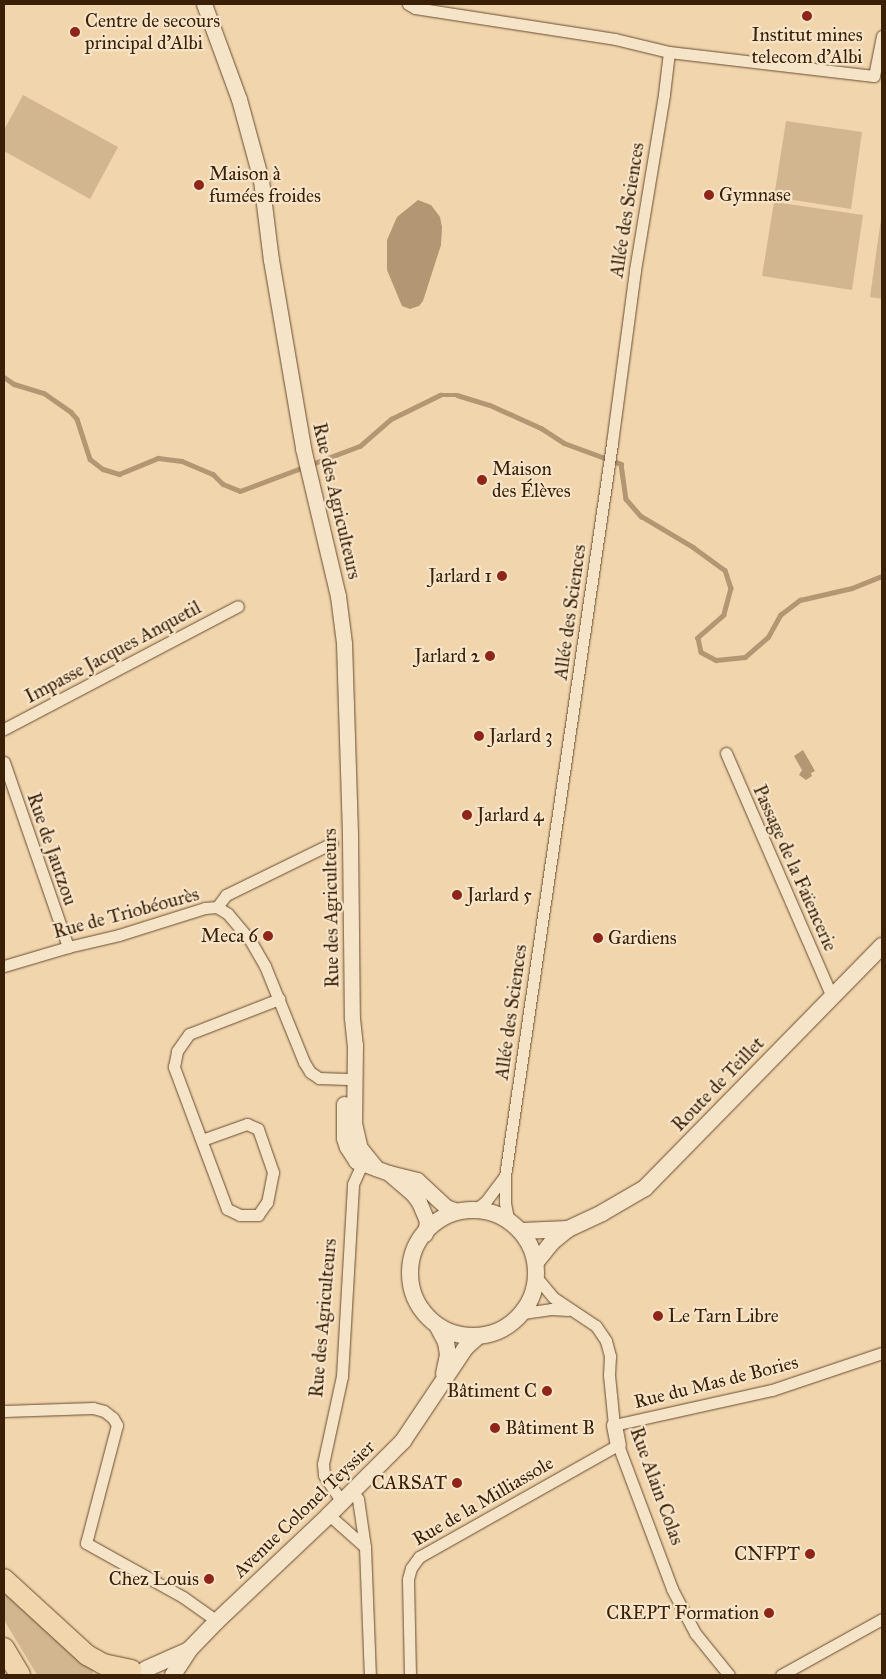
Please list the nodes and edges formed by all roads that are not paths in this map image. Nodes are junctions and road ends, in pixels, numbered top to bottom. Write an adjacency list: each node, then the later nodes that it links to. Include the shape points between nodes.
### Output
1 (204, 4): 16 (street, Rue des Agriculteurs, via 238,99 261,180 271,260 303,448 338,596 344,643 352,906 352,1018 346,1046)
2 (408, 4): 4 (street, via 415,8 615,40)
3 (882, 36): 4 (street, via 874,76)
4 (669, 52): 19 (street, Allée des Sciences)
5 (238, 606): 6 (street, Impasse Jacques Anquetil)
6 (4, 728)
7 (726, 753): 14 (street, Passage de la Faïencerie)
8 (4, 762): 12 (street, Rue de Jautzou)
9 (332, 843): 10 (street, Rue de Triobéourès, via 226,895)
10 (217, 907): 12 (street, Rue de Triobéourès); 15 (street, via 228,914 250,940)
11 (882, 946): 14 (main road, Route de Teillet)
12 (68, 947): 13 (street, Rue de Triobéourès)
13 (4, 966)
14 (832, 997): 23 (main road, Route de Teillet, via 645,1188)
15 (279, 999): 16 (street, via 310,1072 319,1078); 17 (street, via 189,1034 177,1051 174,1067)
16 (350, 1079): 18 (street, Rue des Agriculteurs, via 344,1138 351,1155)
17 (202, 1140): 17 (street, via 227,1210 240,1215 258,1215 267,1202 273,1172 258,1129 247,1124)
18 (376, 1169): 21 (street, via 417,1180 446,1207); 25 (street, Rue des Agriculteurs, via 413,1194 427,1221); 36 (street, Rue des Agriculteurs, via 353,1184 342,1376 323,1464 324,1475)
19 (505, 1176): 20 (street, Allée des Sciences); 22 (street, Allée des Sciences, via 504,1203)
20 (475, 1210): 21 (main road); 22 (main road)
21 (457, 1211): 25 (main road)
22 (508, 1219): 24 (main road)
23 (568, 1229): 24 (main road, Route de Teillet); 26 (main road, Route de Teillet, via 552,1242)
24 (522, 1231): 26 (main road, via 531,1246)
25 (425, 1234): 29 (main road, via 412,1258 413,1297 423,1314)
26 (536, 1270): 27 (street, Rue Alain Colas, via 554,1298); 28 (main road, via 532,1296)
27 (570, 1310): 28 (street, Rue Alain Colas, via 551,1308); 34 (street, Rue Alain Colas, via 596,1326 606,1340)
28 (523, 1312): 30 (main road, via 502,1329)
29 (438, 1327): 30 (main road, via 456,1335); 32 (main road, Avenue Colonel Teyssier, via 448,1355)
30 (477, 1337): 32 (main road, Avenue Colonel Teyssier, via 466,1347)
31 (882, 1352): 34 (street, Rue du Mas de Bories, via 772,1390)
32 (439, 1390): 36 (main road, Avenue Colonel Teyssier, via 403,1441)
33 (4, 1411): 41 (street, via 93,1408 113,1418 117,1425 86,1543 183,1597)
34 (614, 1425): 35 (street, Rue Alain Colas)
35 (618, 1445): 48 (street, Rue de la Milliassole, via 419,1557 408,1579); 49 (street, Rue Alain Colas, via 672,1589 695,1633)
36 (347, 1496): 37 (main road, Avenue Colonel Teyssier); 38 (street, Rue des Agriculteurs, via 358,1499)
37 (329, 1515): 38 (street); 41 (main road, Avenue Colonel Teyssier)
38 (365, 1547): 47 (street, Rue des Agriculteurs)
39 (4, 1579): 44 (highway, via 88,1655 103,1664)
40 (882, 1619): 50 (street)
41 (217, 1621): 43 (main road, Avenue Colonel Teyssier)
42 (4, 1648): 45 (highway)
43 (190, 1650): 44 (main road, Avenue Colonel Teyssier); 46 (main road, Avenue Colonel Teyssier)
44 (139, 1672)
45 (20, 1675)
46 (173, 1675)
47 (370, 1675)
48 (410, 1675)
49 (729, 1675)
50 (781, 1675)

